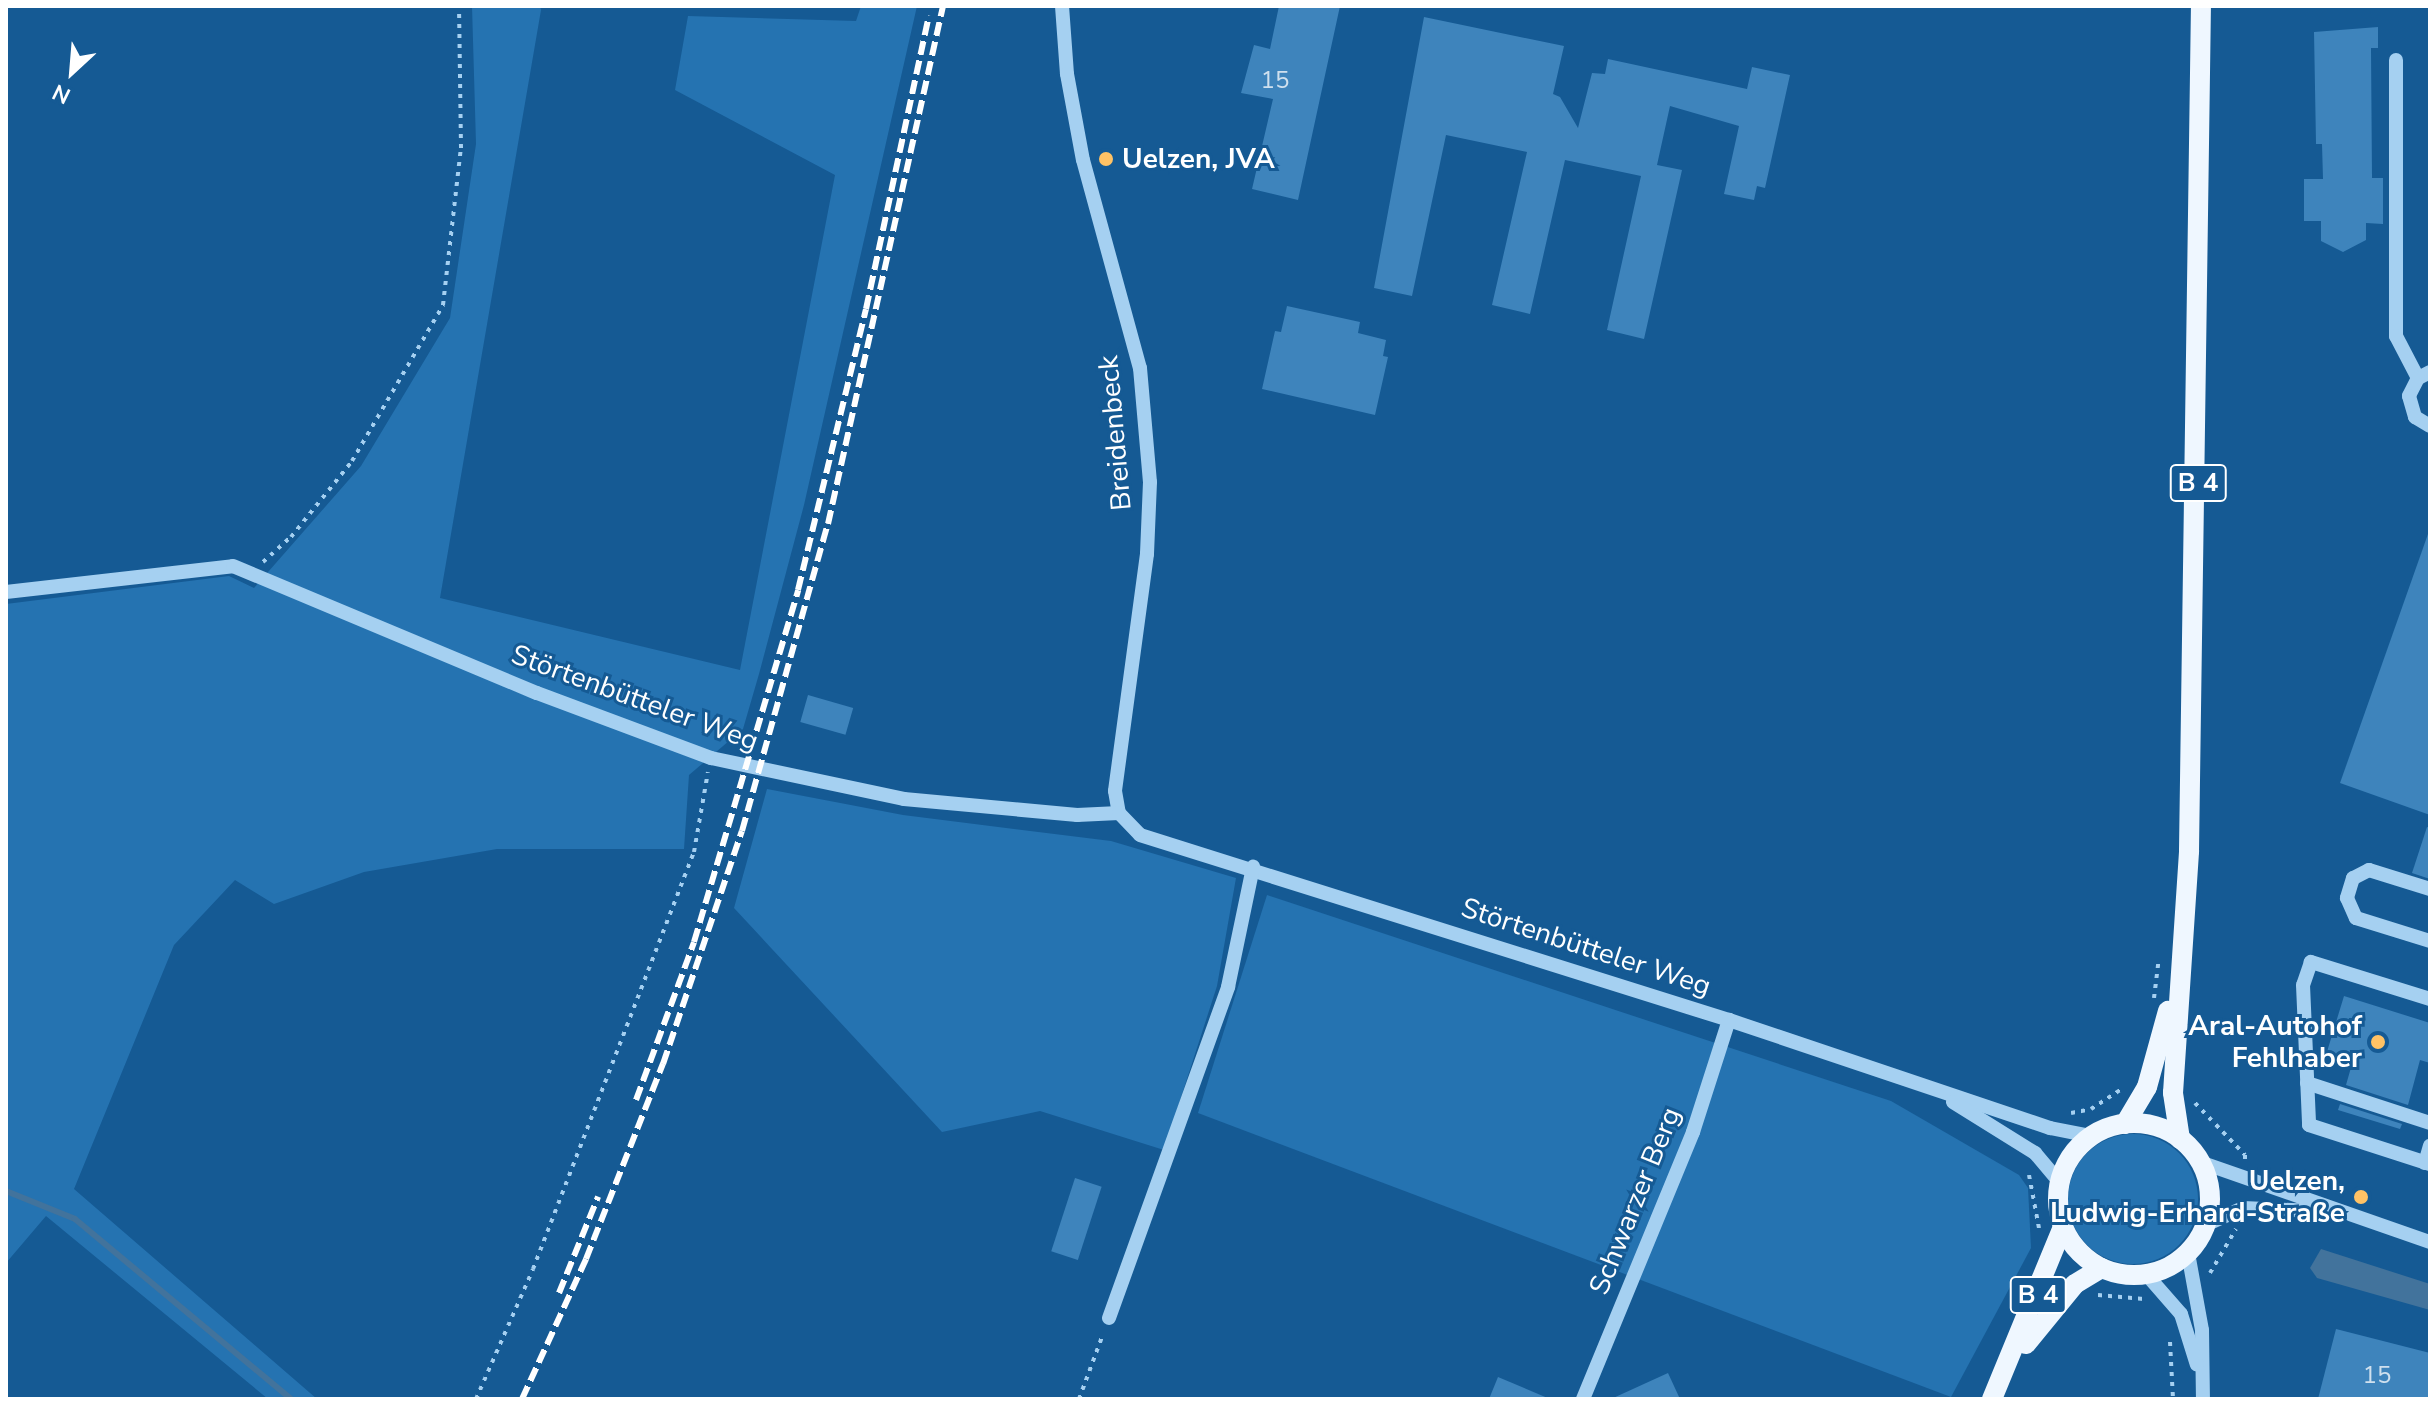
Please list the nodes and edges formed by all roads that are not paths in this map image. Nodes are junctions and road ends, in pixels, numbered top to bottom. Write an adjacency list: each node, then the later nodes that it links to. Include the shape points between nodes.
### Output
1 (1062, 6): 7 (street, Breidenbeck, via 1067,74 1083,160 1140,368 1150,482 1147,554 1115,791)
2 (2201, 6): 11 (main road, B 4, via 2189,851)
3 (2396, 60): 4 (street, via 2396,336)
4 (2424, 375): 5 (street, via 2409,396 2411,410)
5 (2430, 426)
6 (6, 592): 7 (street, Störtenbütteler Weg, via 233,566 537,693 711,758 904,799 1077,815)
7 (1119, 813): 8 (street, Störtenbütteler Weg, via 1140,835)
8 (1253, 867): 13 (street, Störtenbütteler Weg); 31 (street, via 1228,987)
9 (2430, 889): 10 (street, via 2369,870 2353,878 2347,898 2356,918)
10 (2430, 941)
11 (2170, 959): 17 (main road, B 4, via 2147,1087); 19 (main road, B 4, via 2173,1093)
12 (2430, 999): 15 (street, via 2311,962 2303,985)
13 (1729, 1020): 14 (street, Störtenbütteler Weg); 33 (street, Schwarzer Berg, via 1693,1132)
14 (1903, 1076): 18 (street, Störtenbütteler Weg, via 2050,1128); 23 (street, Störtenbütteler Weg, via 2035,1153)
15 (2307, 1083): 16 (street); 22 (street, via 2309,1125)
16 (2430, 1123)
17 (2125, 1124): 18 (main road); 19 (main road, via 2154,1126)
18 (2091, 1136): 23 (main road, via 2077,1149)
19 (2180, 1139): 21 (main road)
20 (2430, 1146): 22 (street)
21 (2200, 1162): 24 (street); 25 (main road, via 2210,1193)
22 (2428, 1163)
23 (2059, 1182): 26 (main road)
24 (2343, 1215): 25 (street, via 2243,1208); 27 (street)
25 (2205, 1225): 28 (main road)
26 (2063, 1227): 29 (main road, via 2078,1252); 32 (main road, B 4)
27 (2430, 1242)
28 (2188, 1253): 30 (main road); 35 (street, via 2202,1330)
29 (2102, 1268): 30 (main road); 32 (main road, B 4, via 2075,1284)
30 (2146, 1274): 35 (street, via 2170,1297 2190,1331)
31 (1109, 1318)
32 (2011, 1363): 34 (main road, B 4)
33 (1583, 1399)
34 (1992, 1399)
35 (2202, 1399)

